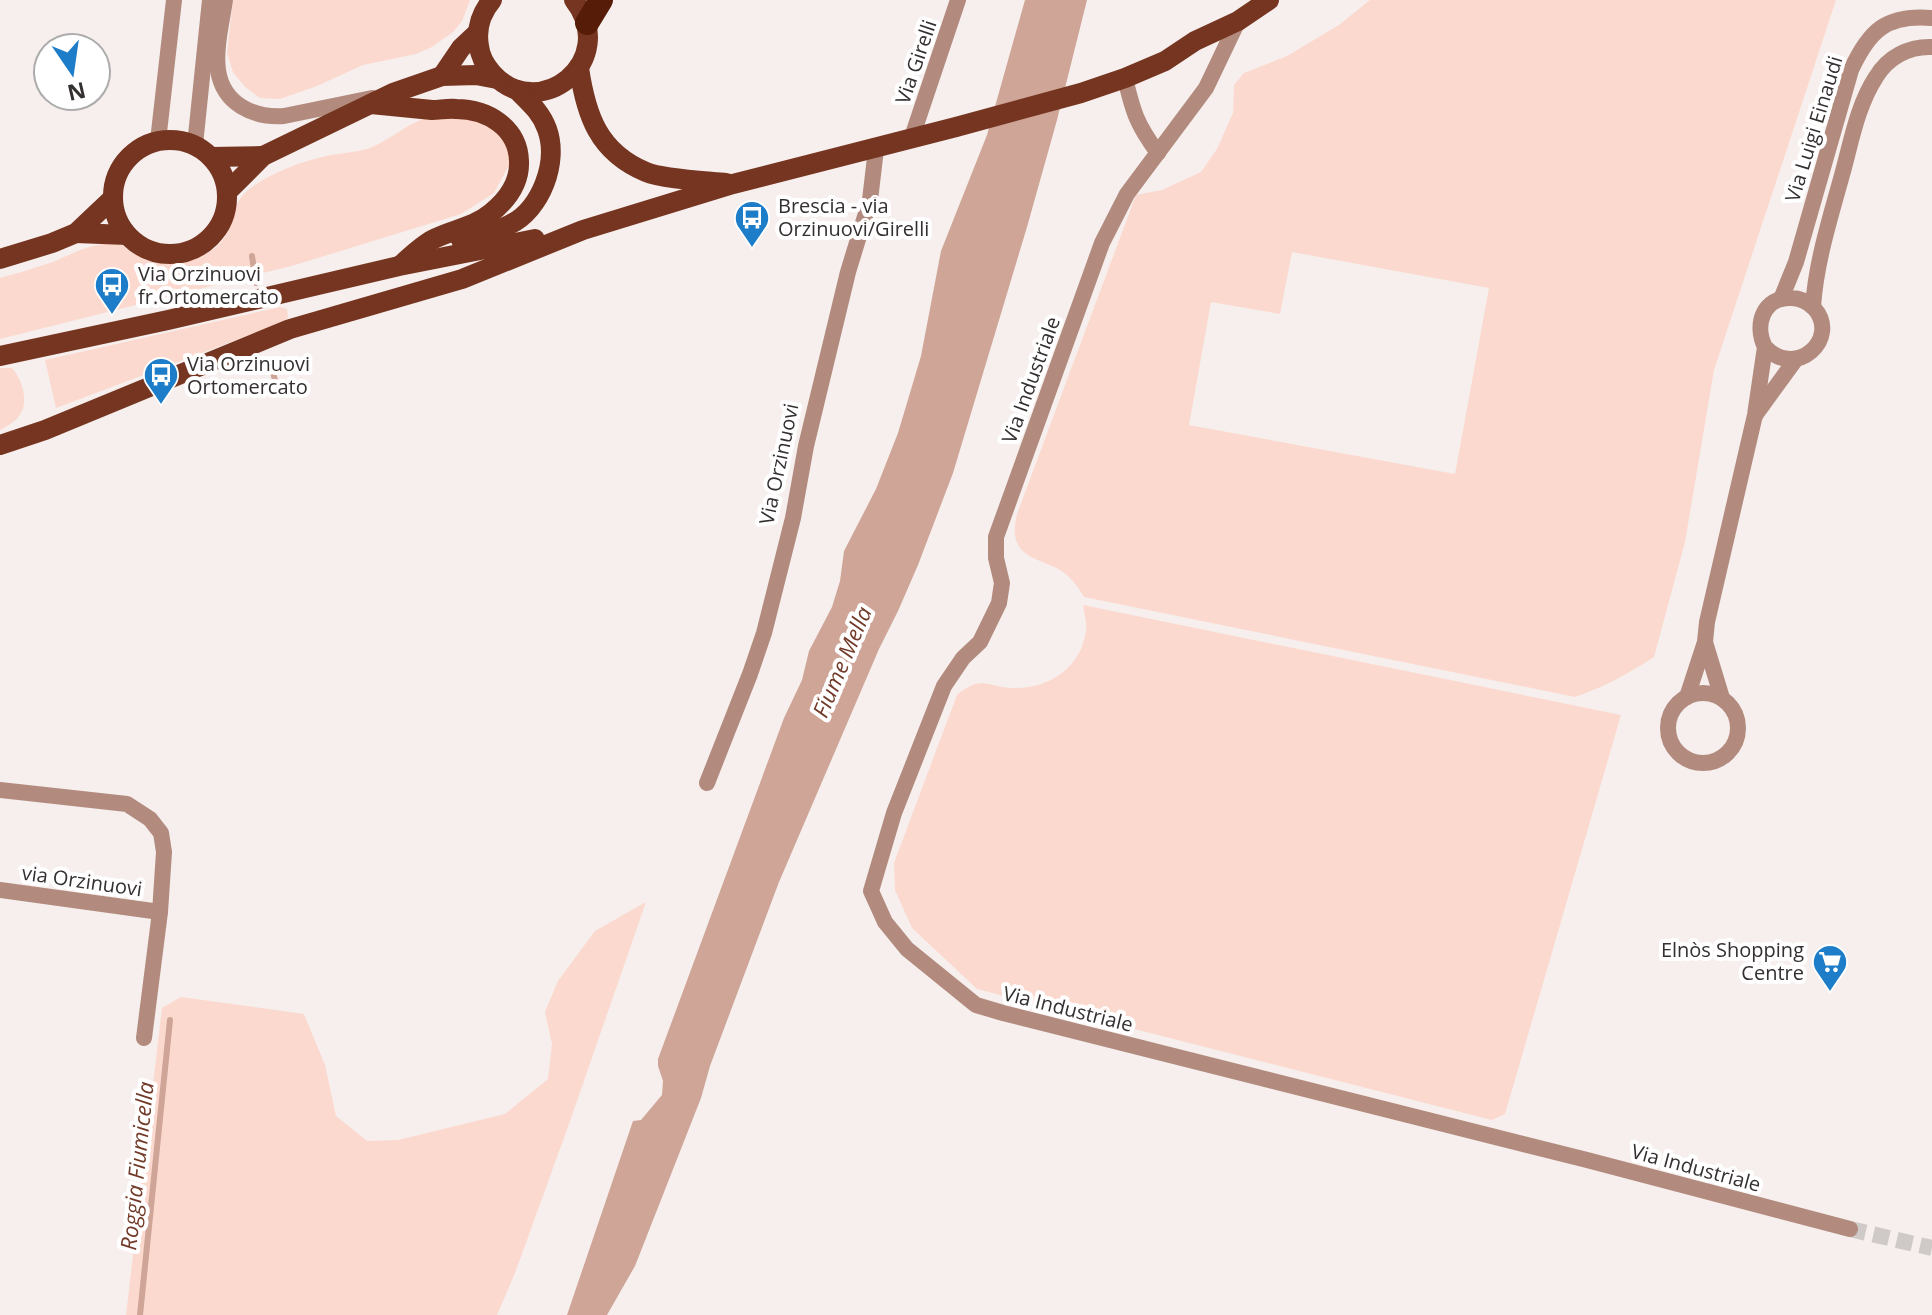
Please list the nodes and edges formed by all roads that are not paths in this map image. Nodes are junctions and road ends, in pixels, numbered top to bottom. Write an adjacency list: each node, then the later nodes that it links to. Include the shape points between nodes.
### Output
1 (174, 0): 22 (street)
2 (210, 0): 24 (street)
3 (225, 0): 19 (street, via 221,83 249,112 284,116)
4 (492, 0): 12 (main road)
5 (574, 0): 11 (main road)
6 (601, 0): 11 (highway)
7 (958, 0): 21 (street, Via Girelli)
8 (1269, 0): 10 (main road)
9 (1932, 18): 35 (street, Via Luigi Einaudi, via 1886,24 1860,50)
10 (1238, 21): 16 (main road); 25 (street, Via Industriale, via 1206,88)
11 (587, 23): 14 (main road, via 589,39)
12 (477, 33): 15 (main road); 17 (main road, via 479,51)
13 (1932, 47): 36 (street, Via Luigi Einaudi, via 1902,51 1886,63 1868,91 1820,255)
14 (579, 68): 18 (main road, via 552,89); 27 (main road, via 591,121 621,158 647,173)
15 (442, 76): 17 (main road); 19 (main road)
16 (1125, 78): 21 (main road); 25 (street, via 1133,112)
17 (497, 79): 18 (main road)
18 (517, 90): 34 (main road, via 540,113 548,131 551,155 538,196 508,226 434,248)
19 (393, 93): 20 (main road)
20 (371, 104): 26 (main road); 34 (main road, via 483,114 508,130 519,157 519,172 503,203 471,225 434,238)
21 (912, 137): 23 (main road)
22 (158, 141): 24 (main road, via 177,140); 29 (main road, via 132,154 122,166)
23 (876, 149): 27 (main road); 45 (street, Via Orzinuovi, via 870,200 841,301 764,633)
24 (203, 151): 26 (main road); 28 (main road, via 219,167)
25 (1158, 153): 50 (street, Via Industriale, via 1127,194 1102,243 996,537 999,603 980,642 944,686 894,813 871,891 885,922 907,949 976,1005)
26 (263, 156): 28 (main road)
27 (733, 184): 30 (main road)
28 (228, 191): 32 (main road, via 222,222 201,246 170,255 139,246)
29 (113, 198): 31 (main road); 32 (main road)
30 (583, 230): 34 (main road); 41 (main road, via 462,279 290,329)
31 (76, 233): 32 (main road); 33 (main road)
32 (127, 235)
33 (0, 259)
34 (399, 266): 38 (main road)
35 (1781, 299): 36 (street, via 1798,299); 37 (street, Via Luigi Einaudi, via 1761,319)
36 (1813, 307): 39 (street, Via Luigi Einaudi, via 1821,322 1820,338 1811,352)
37 (1765, 347): 39 (street, via 1779,358); 40 (street, Via Luigi Einaudi)
38 (0, 356)
39 (1796, 359): 40 (street, Via Luigi Einaudi)
40 (1755, 415): 42 (street, Via Luigi Einaudi)
41 (0, 445)
42 (1705, 642): 43 (street, Via Luigi Einaudi); 44 (street, Via Luigi Einaudi)
43 (1687, 697): 44 (street, via 1705,692); 44 (street, via 1674,709 1669,734 1685,758 1707,763 1727,754 1738,734 1736,713)
44 (1722, 698)
45 (707, 783)
46 (0, 790): 48 (street, via Orzinuovi, via 127,804 150,819 161,833 164,852)
47 (0, 890): 48 (street, via Orzinuovi)
48 (160, 912): 49 (street, via Orzinuovi)
49 (144, 1038)
50 (1850, 1229)

